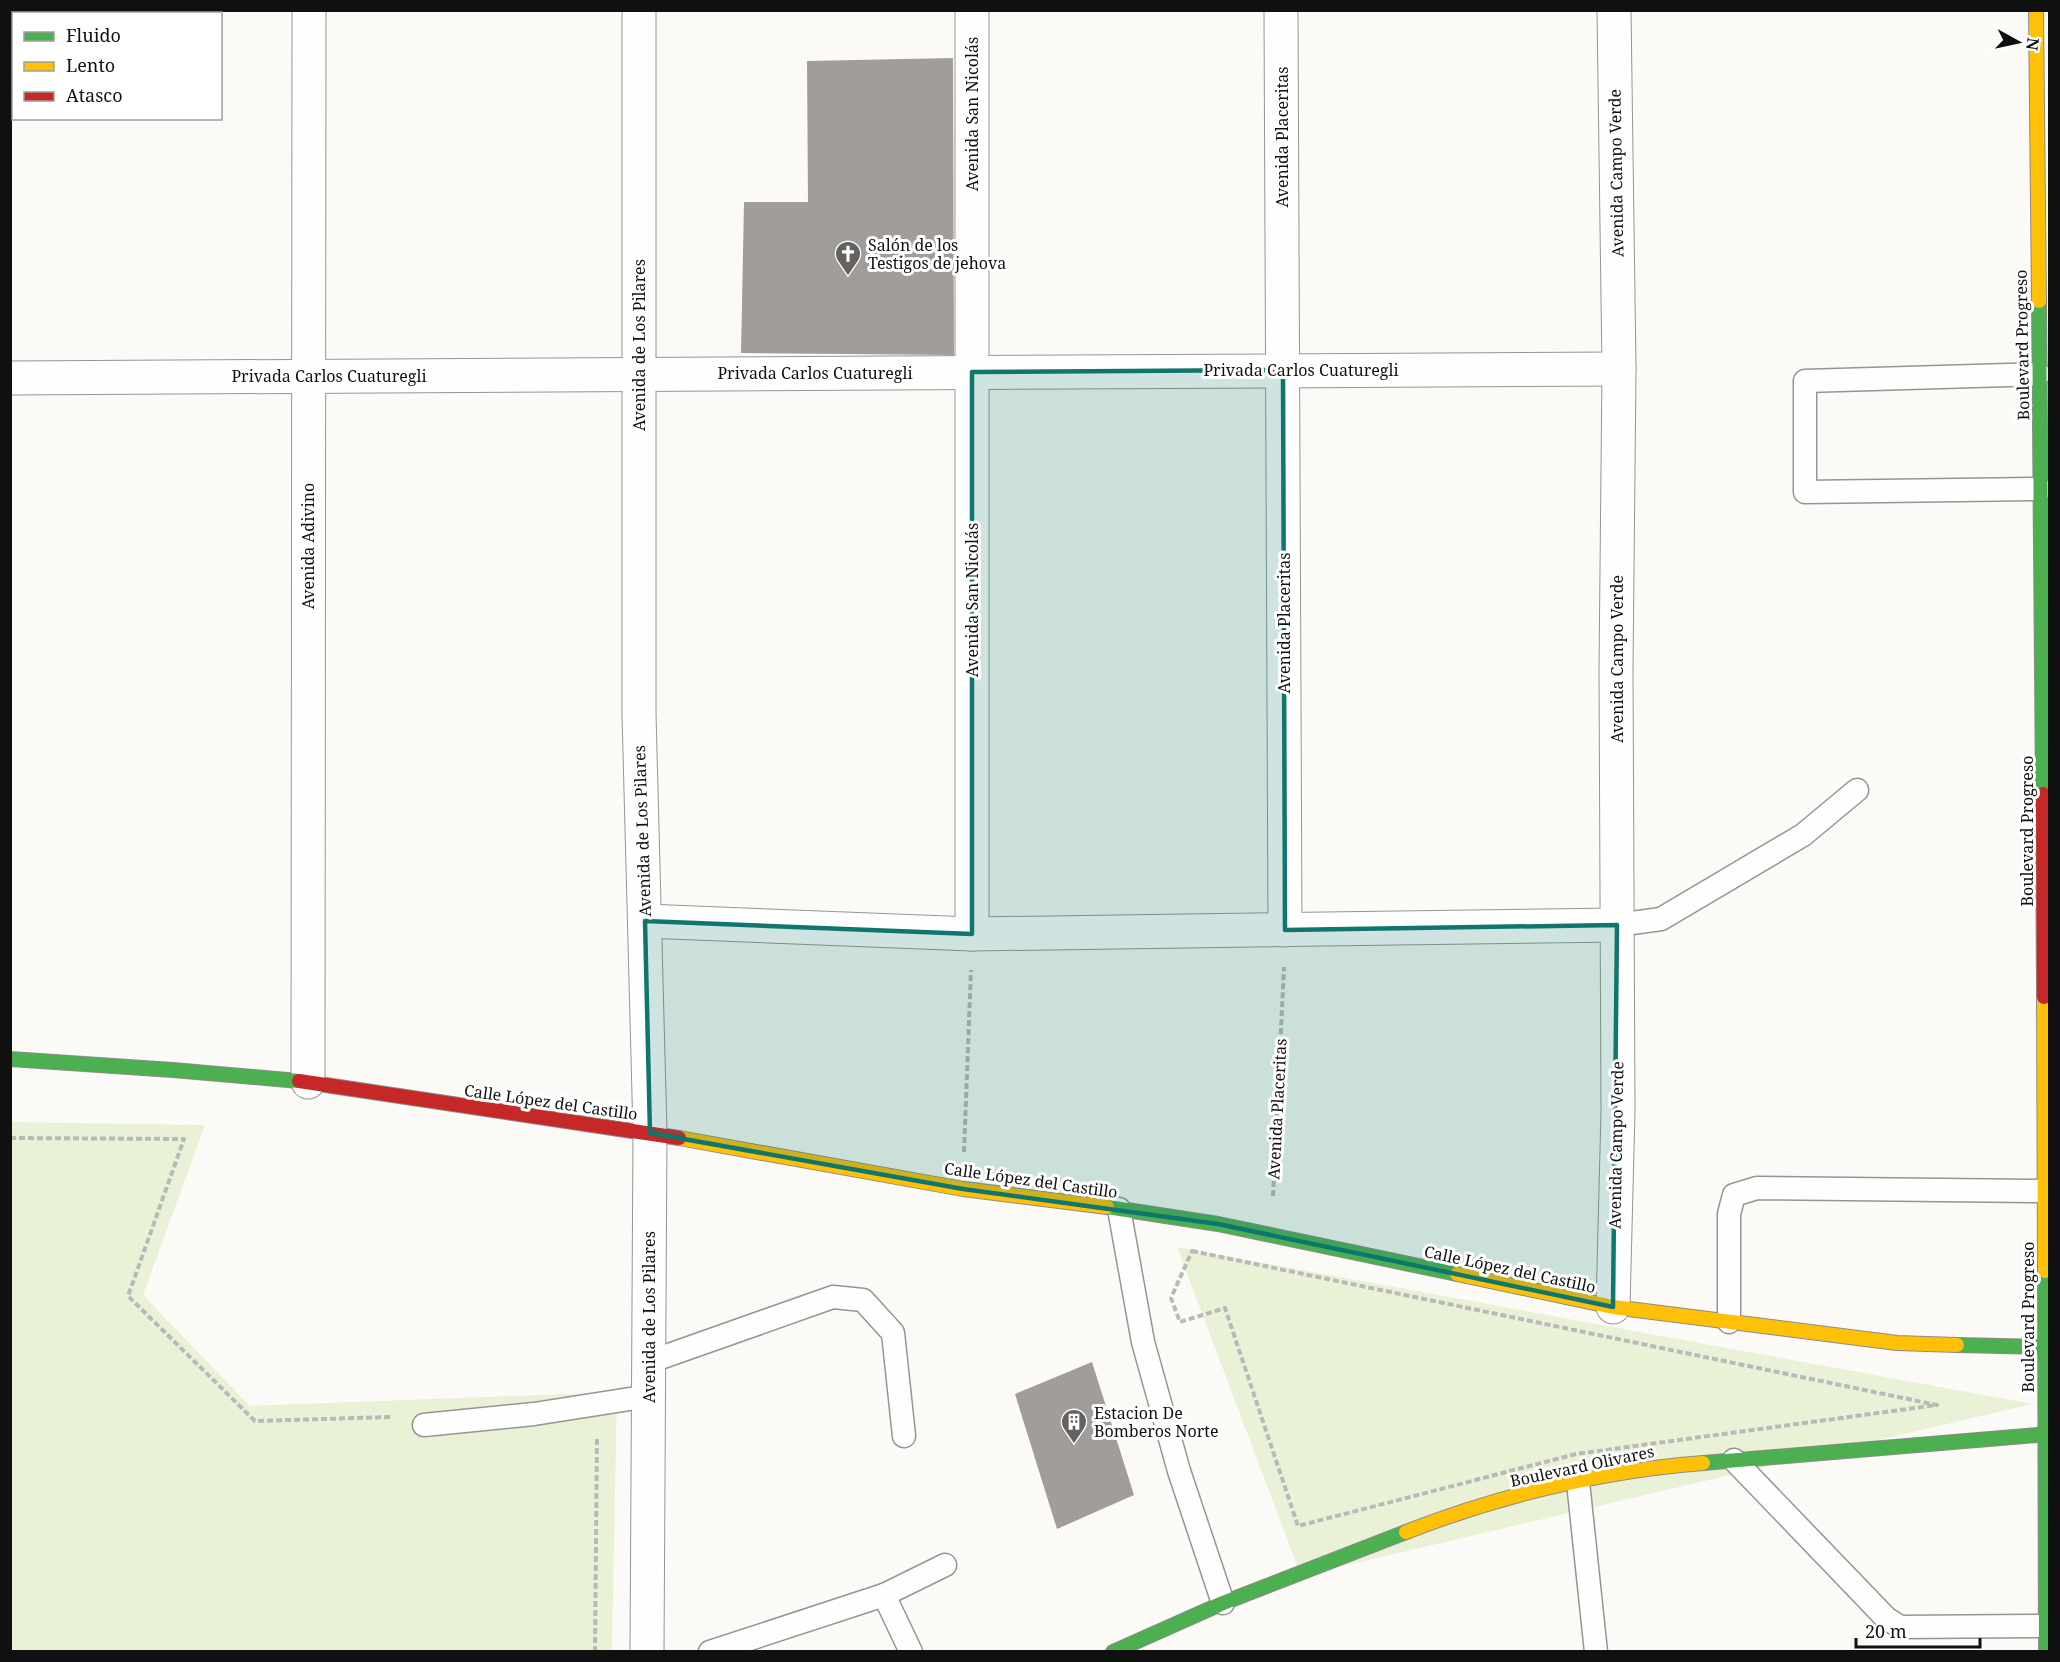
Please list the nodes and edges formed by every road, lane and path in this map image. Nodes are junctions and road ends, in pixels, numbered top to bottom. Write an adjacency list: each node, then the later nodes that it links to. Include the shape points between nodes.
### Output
1 (309, 10): 12 (street, Avenida Adivino)
2 (639, 10): 10 (street, Avenida de Los Pilares)
3 (972, 10): 9 (street, Avenida San Nicolás)
4 (1281, 10): 8 (street, Avenida Placeritas)
5 (1614, 10): 7 (street, Avenida Campo Verde)
6 (2036, 10): 11 (street, Boulevard Progreso)
7 (1619, 369): 8 (street, Privada Carlos Cuaturegli); 17 (street, Avenida Campo Verde)
8 (1283, 370): 9 (street, Privada Carlos Cuaturegli); 18 (street, Avenida Placeritas)
9 (972, 372): 10 (street, Privada Carlos Cuaturegli); 19 (street, Avenida San Nicolás)
10 (638, 374): 12 (street, Privada Carlos Cuaturegli); 16 (street, Avenida de Los Pilares, via 639,714)
11 (2039, 374): 14 (street, Boulevard Progreso); 14 (lane, via 1805,381 1805,492)
12 (309, 376): 13 (street, Privada Carlos Cuaturegli); 21 (street, Avenida Adivino)
13 (10, 378)
14 (2040, 489): 25 (street, Boulevard Progreso)
15 (1857, 790): 17 (lane, via 1803,835 1661,919)
16 (645, 921): 19 (street); 22 (street, Avenida de Los Pilares)
17 (1617, 925): 18 (street); 29 (street, Avenida Campo Verde)
18 (1285, 930): 19 (street); 27 (path, Avenida Placeritas)
19 (972, 934): 24 (path)
20 (10, 1059): 21 (street, Calle López del Castillo)
21 (308, 1082): 22 (street, Calle López del Castillo)
22 (650, 1133): 24 (street, Calle López del Castillo); 32 (street, Avenida de Los Pilares)
23 (10, 1138): 34 (path, via 184,1139 128,1296 255,1421)
24 (963, 1188): 26 (street, Calle López del Castillo)
25 (2044, 1191): 30 (lane, via 1757,1188 1734,1195 1729,1214); 31 (street, Boulevard Progreso)
26 (1119, 1209): 27 (street, Calle López del Castillo); 43 (lane, via 1143,1342 1179,1472)
27 (1272, 1236): 29 (street, Calle López del Castillo)
28 (1192, 1251): 28 (path, via 1171,1298 1180,1322 1225,1308 1298,1526 1576,1454 1937,1405)
29 (1613, 1307): 30 (street, Calle López del Castillo)
30 (1729, 1322): 31 (street, Calle López del Castillo, via 1897,1344)
31 (2047, 1348): 37 (street, Boulevard Progreso)
32 (650, 1362): 33 (street, Avenida de Los Pilares); 38 (lane, via 833,1298 862,1300 893,1333)
33 (650, 1396): 36 (lane, via 534,1414); 46 (street, Avenida de Los Pilares)
34 (395, 1417)
35 (597, 1424): 45 (path)
36 (424, 1425)
37 (2048, 1434): 39 (street, Boulevard Olivares); 44 (street, Boulevard Progreso)
38 (904, 1436)
39 (1734, 1460): 40 (street, Boulevard Olivares, via 1667,1466); 44 (lane, via 1886,1618 1900,1627)
40 (1578, 1482): 43 (street, Boulevard Olivares, via 1534,1490 1434,1521); 50 (lane)
41 (945, 1565): 42 (lane)
42 (884, 1595): 47 (lane); 48 (lane)
43 (1222, 1604): 49 (street, Boulevard Olivares)
44 (2046, 1626): 51 (street, Boulevard Progreso)
45 (594, 1652)
46 (647, 1652)
47 (710, 1652)
48 (911, 1652)
49 (1113, 1652)
50 (1596, 1652)
51 (2046, 1652)

